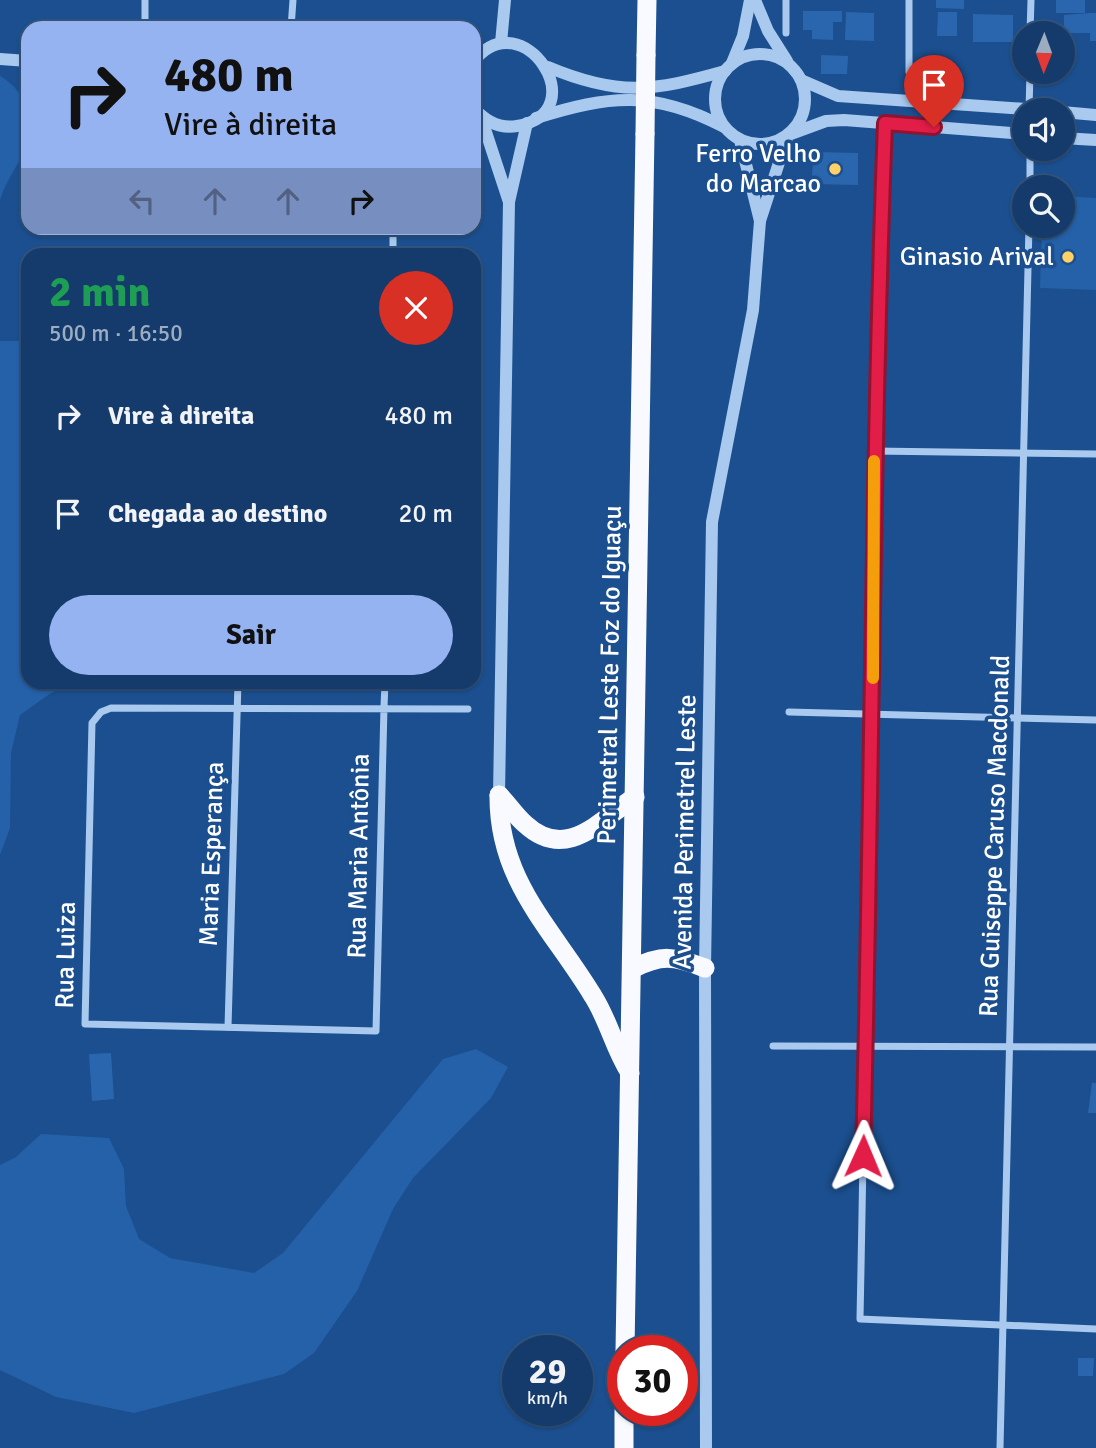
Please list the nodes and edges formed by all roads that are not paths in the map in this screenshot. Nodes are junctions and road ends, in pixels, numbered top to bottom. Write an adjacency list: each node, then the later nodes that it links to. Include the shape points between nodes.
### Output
1 (145, 0): 10 (street)
2 (293, 0): 11 (street)
3 (505, 0): 14 (street)
4 (647, 0): 52 (highway, Perimetral Leste Foz do Iguaçu, bridge)
5 (750, 0): 20 (street, via 743,36)
6 (755, 0): 18 (street)
7 (786, 0): 13 (street)
8 (909, 0): 21 (street)
9 (1031, 0): 12 (street)
10 (145, 21)
11 (292, 21)
12 (1030, 21)
13 (786, 33)
14 (501, 43): 15 (street); 19 (street, via 529,47)
15 (481, 51)
16 (0, 59): 17 (street)
17 (21, 60)
18 (789, 64): 20 (street, via 761,54); 22 (street)
19 (548, 67): 20 (street, via 578,80 641,89 664,88); 27 (street, via 551,95)
20 (729, 67): 30 (street, via 715,99)
21 (909, 72)
22 (801, 80): 23 (street, via 838,96); 32 (street, via 804,110)
23 (1012, 108)
24 (1075, 114): 26 (street)
25 (481, 115): 27 (street, via 508,127)
26 (1096, 116)
27 (531, 121): 30 (street, via 590,103 648,102 690,109); 36 (street)
28 (885, 123): 31 (street); 32 (street, via 826,121); 39 (street)
29 (481, 124): 36 (street)
30 (724, 127): 34 (street)
31 (1012, 133)
32 (788, 135): 34 (street, via 759,144); 37 (street, Avenida Perimetrel Leste)
33 (1075, 139): 35 (street)
34 (740, 140): 37 (street, Avenida Perimetrel Leste)
35 (1096, 140)
36 (509, 202): 51 (street)
37 (761, 221): 53 (street, Avenida Perimetrel Leste, via 753,310 712,522)
38 (1030, 238): 41 (street, Rua Guiseppe Caruso Macdonald)
39 (874, 451): 41 (street); 48 (street)
40 (1096, 454): 41 (street)
41 (1026, 455): 49 (street, Rua Guiseppe Caruso Macdonald)
42 (238, 689): 45 (street, Maria Esperança)
43 (385, 689): 44 (street, Rua Maria Antônia)
44 (384, 707): 45 (street); 46 (street); 56 (street, Rua Maria Antônia)
45 (237, 708): 55 (street, Maria Esperança); 55 (street, Rua Luiza, via 111,708 92,723 85,1024)
46 (468, 709)
47 (789, 712): 48 (street)
48 (873, 714): 49 (street); 59 (street)
49 (1019, 717): 50 (street); 58 (street, Rua Guiseppe Caruso Macdonald)
50 (1096, 720)
51 (499, 795): 52 (highway, via 533,830 560,838 589,832); 61 (highway, via 501,828 517,882 594,997 614,1049)
52 (635, 797): 54 (highway, Perimetral Leste Foz do Iguaçu)
53 (705, 968): 54 (highway, via 680,958 656,957); 67 (street, Avenida Perimetrel Leste)
54 (632, 969): 61 (highway, Perimetral Leste Foz do Iguaçu)
55 (228, 1027): 56 (street, Rua Luiza)
56 (376, 1031)
57 (773, 1046): 59 (street)
58 (1010, 1046): 59 (street); 60 (street); 62 (street, Rua Guiseppe Caruso Macdonald)
59 (866, 1047): 62 (street, via 860,1319)
60 (1096, 1047)
61 (630, 1073): 64 (highway, Perimetral Leste Foz do Iguaçu)
62 (1003, 1327): 63 (street); 68 (street, Rua Guiseppe Caruso Macdonald)
63 (1096, 1329)
64 (625, 1335)
65 (624, 1426): 66 (highway)
66 (624, 1448)
67 (706, 1448)
68 (1000, 1448)

